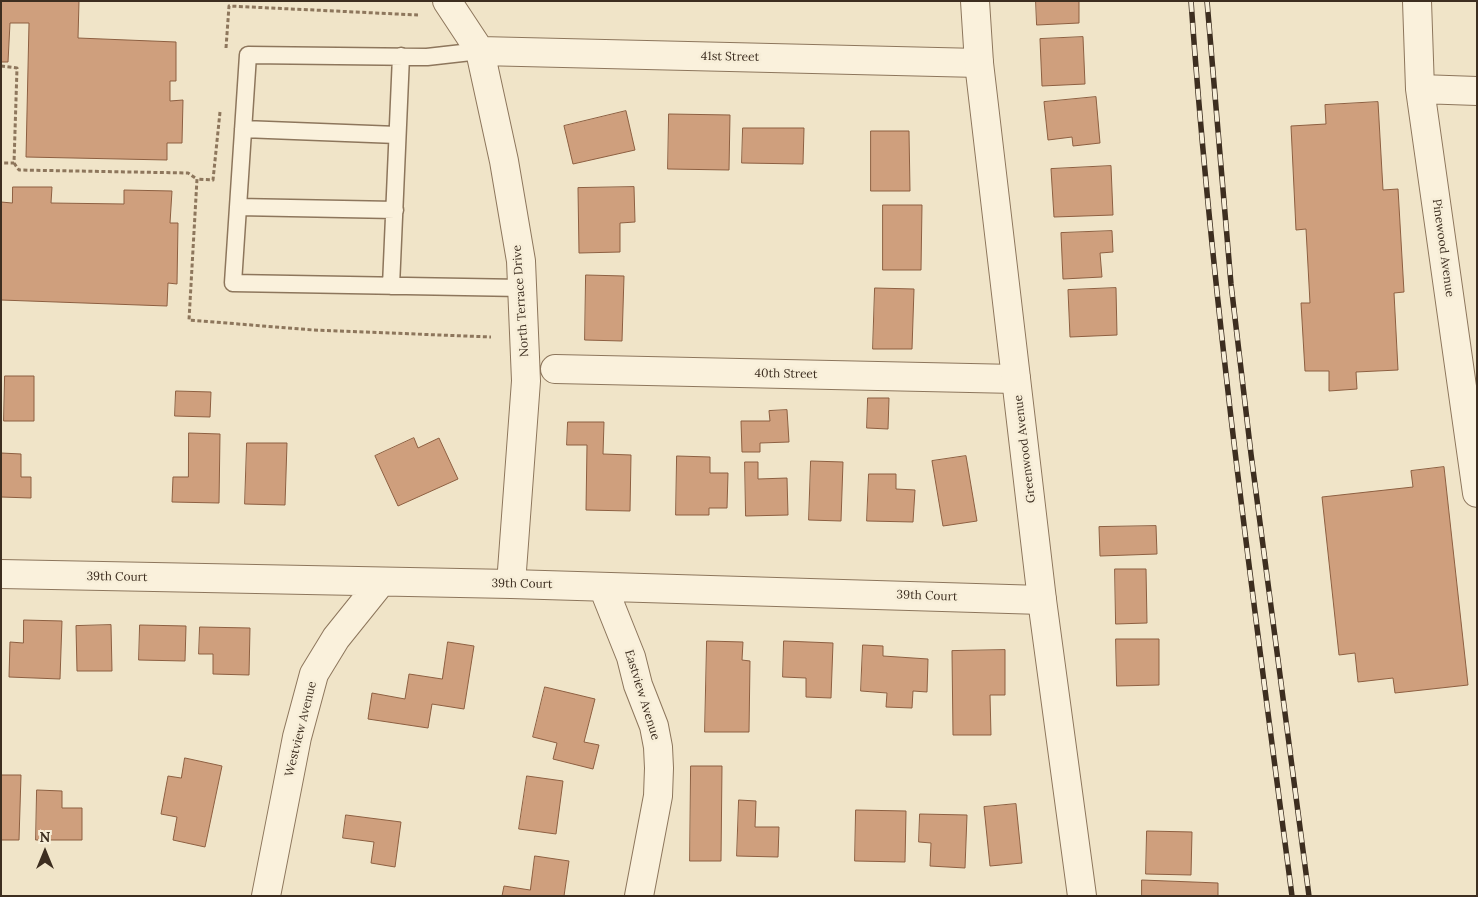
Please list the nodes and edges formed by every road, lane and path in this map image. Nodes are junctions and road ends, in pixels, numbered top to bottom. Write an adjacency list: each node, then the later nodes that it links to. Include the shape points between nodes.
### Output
1 (447, 1): 4 (street, North Terrace Drive)
2 (975, 1): 6 (street, Greenwood Avenue)
3 (1417, 1): 8 (street, Pinewood Avenue)
4 (480, 51): 5 (lane, via 427,57); 6 (street, 41st Street); 18 (street, North Terrace Drive, via 504,161 521,261)
5 (401, 56): 10 (lane, via 248,55); 11 (lane)
6 (979, 63): 20 (street, Greenwood Avenue)
7 (1, 66): 13 (path, via 17,68)
8 (1420, 89): 9 (street); 21 (street, Pinewood Avenue)
9 (1477, 91)
10 (243, 129): 11 (lane); 15 (lane)
11 (397, 135): 16 (lane)
12 (1, 163): 13 (path)
13 (14, 163): 14 (path, via 19,170 188,173)
14 (197, 179)
15 (238, 207): 16 (lane); 17 (lane, via 233,283)
16 (394, 210): 17 (lane)
17 (391, 286): 18 (lane)
18 (522, 288): 25 (street, North Terrace Drive, via 526,381)
19 (555, 369): 20 (street, 40th Street)
20 (1016, 379): 27 (street, Greenwood Avenue)
21 (1472, 417): 22 (street, Pinewood Avenue)
22 (1477, 493)
23 (1, 574): 24 (street, 39th Court)
24 (381, 582): 25 (street, 39th Court); 28 (street, Westview Avenue, via 336,638 314,674 296,737)
25 (511, 584): 26 (street, 39th Court)
26 (603, 587): 27 (street, 39th Court); 29 (street, Eastview Avenue, via 647,705 658,747 658,796)
27 (1042, 600): 30 (street, Greenwood Avenue)
28 (266, 896)
29 (639, 896)
30 (1082, 896)

